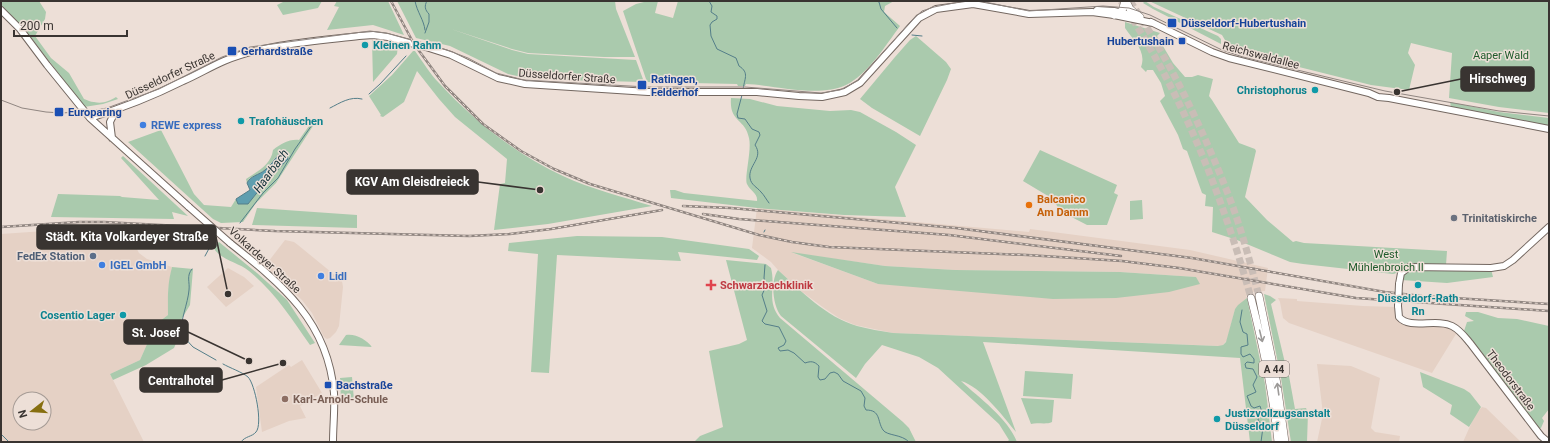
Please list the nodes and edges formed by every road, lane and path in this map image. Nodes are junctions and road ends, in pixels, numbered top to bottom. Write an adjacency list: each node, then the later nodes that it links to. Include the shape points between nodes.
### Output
1 (1125, 1): 3 (highway); 5 (highway)
2 (1, 10): 8 (main road)
3 (1117, 13): 4 (main road, Reichswaldallee); 5 (main road, Reichswaldallee); 6 (main road, Reichswaldallee)
4 (1029, 14): 7 (main road, Düsseldorfer Straße, via 973,4 936,9 919,18 865,80 845,92 822,97 746,91 648,92 525,84 498,78 451,55 373,35 246,54 224,61)
5 (1140, 17): 6 (main road, Reichswaldallee)
6 (1153, 23): 9 (main road, Reichswaldallee, via 1225,57 1389,98)
7 (116, 110): 8 (main road, Düsseldorfer Straße); 10 (main road, via 110,122)
8 (90, 118): 10 (main road, Volkardeyer Straße)
9 (1549, 129)
10 (112, 138): 14 (main road, Volkardeyer Straße, bridge, via 287,292 306,314 326,351 333,388)
11 (1549, 227): 17 (main road, Theodorstraße, bridge, via 1504,266 1405,269 1401,273 1398,306 1399,317 1408,323 1443,323 1460,331)
12 (1259, 296): 16 (highway, A 44, one-way to 12, via 1278,384)
13 (1251, 298): 15 (highway, A 44, one-way to 15, via 1271,386)
14 (333, 442)
15 (1278, 442)
16 (1285, 442)
17 (1547, 442)

